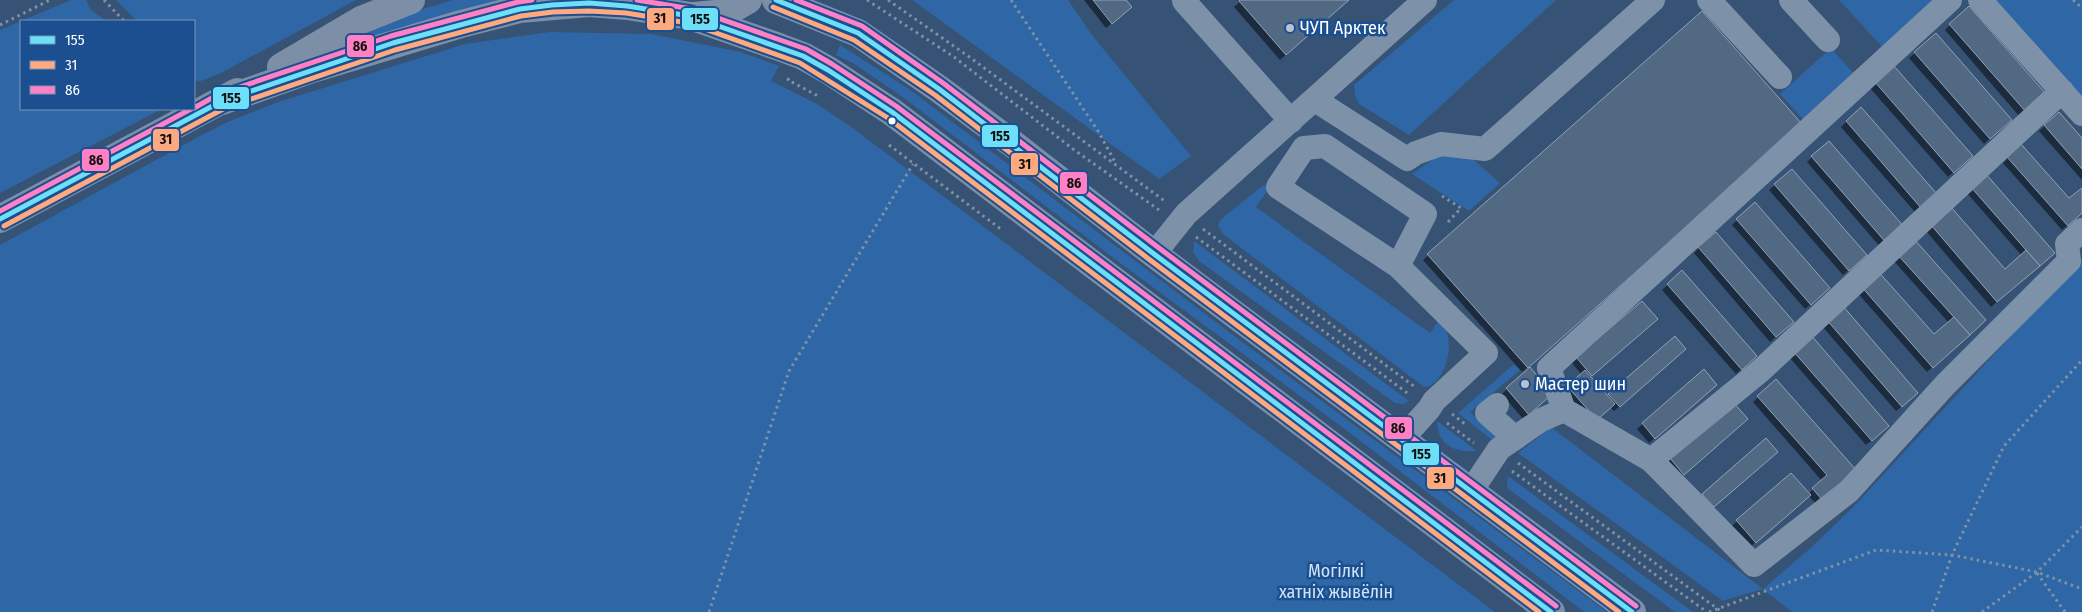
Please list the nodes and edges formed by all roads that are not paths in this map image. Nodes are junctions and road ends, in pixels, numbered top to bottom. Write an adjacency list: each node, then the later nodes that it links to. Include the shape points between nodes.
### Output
1 (411, 0): 20 (main road, via 361,20)
2 (748, 0): 13 (main road, via 725,13)
3 (757, 0): 16 (main road, via 760,19)
4 (776, 0): 14 (main road)
5 (821, 0): 14 (main road)
6 (1185, 0): 22 (lane)
7 (1425, 0): 19 (lane)
8 (1653, 0): 19 (lane, via 1485,149 1441,144 1407,159)
9 (1709, 0): 17 (lane)
10 (1791, 0): 15 (lane)
11 (1950, 0): 28 (lane, via 1549,368)
12 (1980, 0): 18 (lane)
13 (690, 16): 16 (main road); 20 (main road, via 590,3 520,9 393,43)
14 (858, 33): 25 (main road, via 1012,144)
15 (1828, 40)
16 (779, 47): 33 (main road, via 828,70 924,135)
17 (1780, 78)
18 (2062, 91): 21 (lane); 31 (lane, via 1758,372)
19 (1315, 100): 22 (lane)
20 (222, 101): 23 (main road)
21 (2082, 114)
22 (1291, 121): 25 (lane, via 1182,219)
23 (0, 219)
24 (2082, 230): 31 (lane, via 2067,244 2069,261 1945,385 1849,491 1754,565)
25 (1154, 254): 29 (main road)
26 (1398, 266): 26 (lane, via 1278,187 1304,148 1325,146 1425,214); 29 (lane, via 1486,353)
27 (1497, 405): 30 (lane, via 1487,413)
28 (1564, 410): 30 (lane, via 1541,420); 31 (lane)
29 (1402, 439): 32 (main road)
30 (1502, 448): 32 (lane)
31 (1651, 460)
32 (1471, 491): 34 (main road)
33 (1551, 612)
34 (1632, 612)

